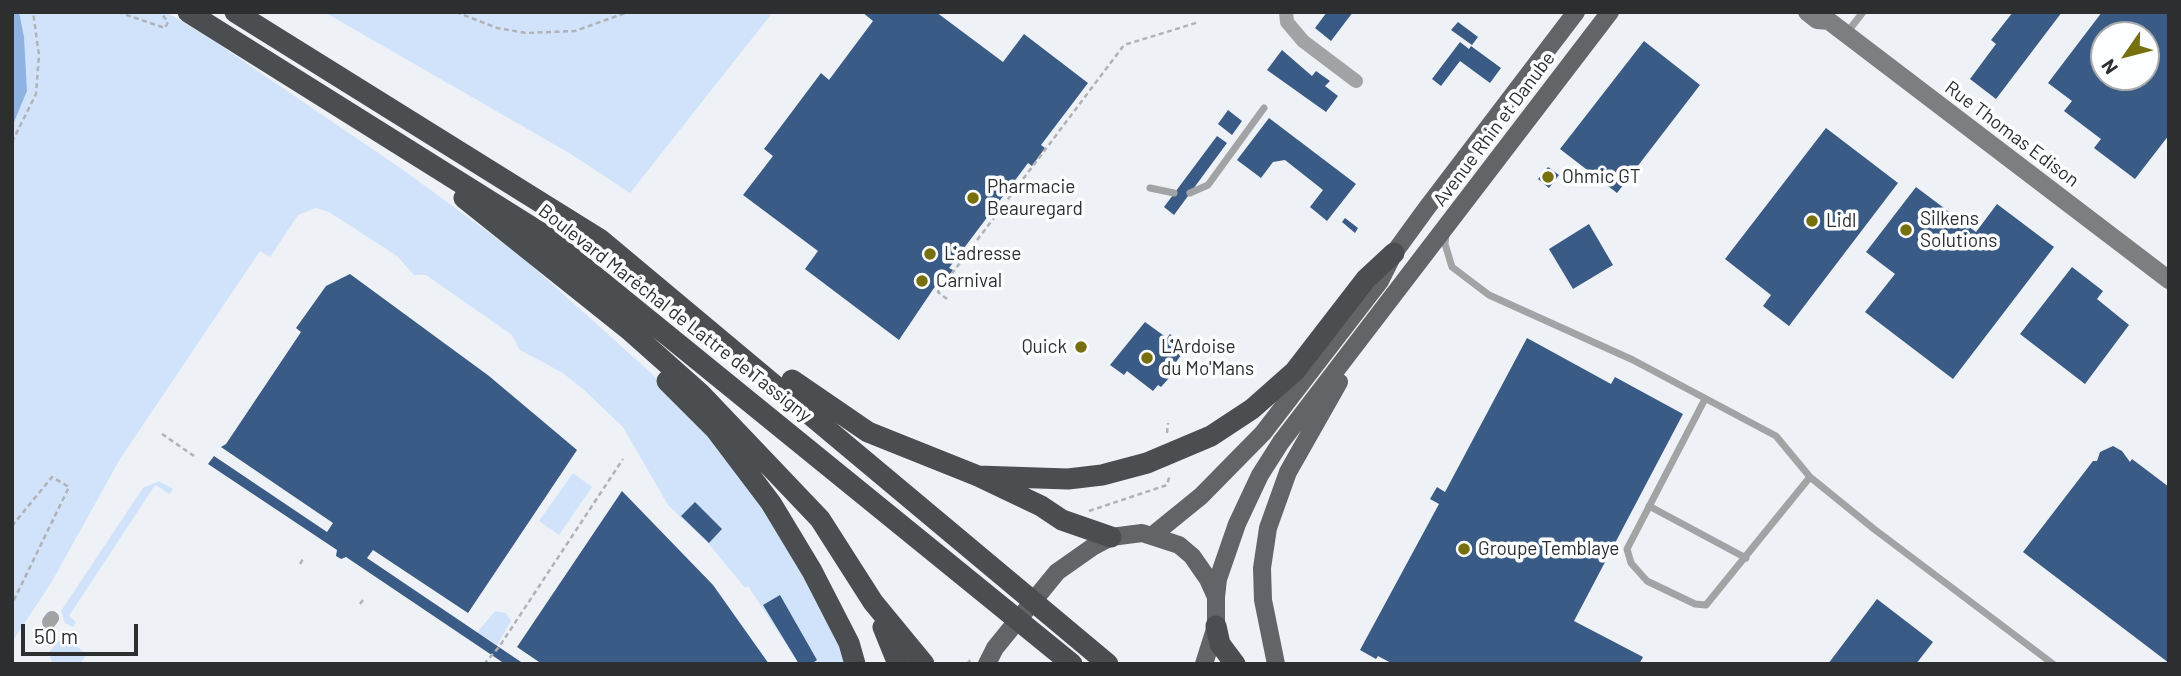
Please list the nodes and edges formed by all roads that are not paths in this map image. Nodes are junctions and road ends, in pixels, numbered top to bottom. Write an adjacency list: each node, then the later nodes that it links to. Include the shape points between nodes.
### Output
1 (188, 12): 12 (highway, Boulevard Maréchal de Lattre de Tassigny)
2 (235, 12): 19 (highway, Boulevard Maréchal de Lattre de Tassigny, via 601,240)
3 (1286, 12): 10 (street, via 1287,22 1303,41)
4 (1576, 12): 17 (main road, Avenue Rhin et Danube)
5 (1610, 12): 16 (main road, Avenue Rhin et Danube)
6 (1807, 12): 8 (street, Rue Thomas Edison, via 1817,20)
7 (1863, 12): 9 (lane)
8 (1829, 17): 9 (street, Rue Thomas Edison)
9 (1846, 34): 18 (street, Rue Thomas Edison)
10 (1356, 81)
11 (1264, 108): 15 (lane, via 1208,185)
12 (357, 116): 21 (highway); 36 (highway, Boulevard Maréchal de Lattre de Tassigny, via 544,235)
13 (1150, 188): 14 (lane)
14 (1174, 193)
15 (1190, 193)
16 (1447, 225): 20 (main road, Avenue Rhin et Danube); 22 (lane, via 1445,244 1452,267 1489,295 1633,360)
17 (1394, 253): 23 (highway, via 1366,279 1306,359 1275,389 1211,436 1115,472 1068,479); 26 (main road, Avenue Rhin et Danube, via 1380,281 1264,433 1201,496)
18 (2169, 280)
19 (705, 324): 23 (highway, via 723,324 804,390 868,432); 37 (highway, Boulevard Maréchal de Lattre de Tassigny)
20 (1372, 324): 29 (main road, via 1260,475 1229,547); 40 (main road, via 1288,472 1270,520 1264,547 1263,600)
21 (628, 329): 30 (highway, via 700,393 797,492); 33 (highway, via 644,358 715,429 771,503 812,571)
22 (1706, 399): 24 (lane, via 1776,436); 25 (lane)
23 (978, 476): 27 (highway, via 1077,526)
24 (1810, 477): 28 (lane); 41 (lane)
25 (1649, 506): 28 (lane); 28 (lane, via 1627,549 1631,563 1647,581 1706,605)
26 (1153, 535): 27 (main road); 29 (main road, via 1179,545 1192,556)
27 (1111, 537): 32 (main road, via 1057,572)
28 (1746, 558)
29 (1216, 597): 31 (main road)
30 (873, 602): 34 (highway); 35 (highway)
31 (1216, 626): 38 (main road); 39 (highway, via 1220,644)
32 (991, 656)
33 (855, 664)
34 (898, 664)
35 (924, 664)
36 (1072, 664)
37 (1108, 664)
38 (1203, 664)
39 (1234, 664)
40 (1276, 664)
41 (2053, 664)

